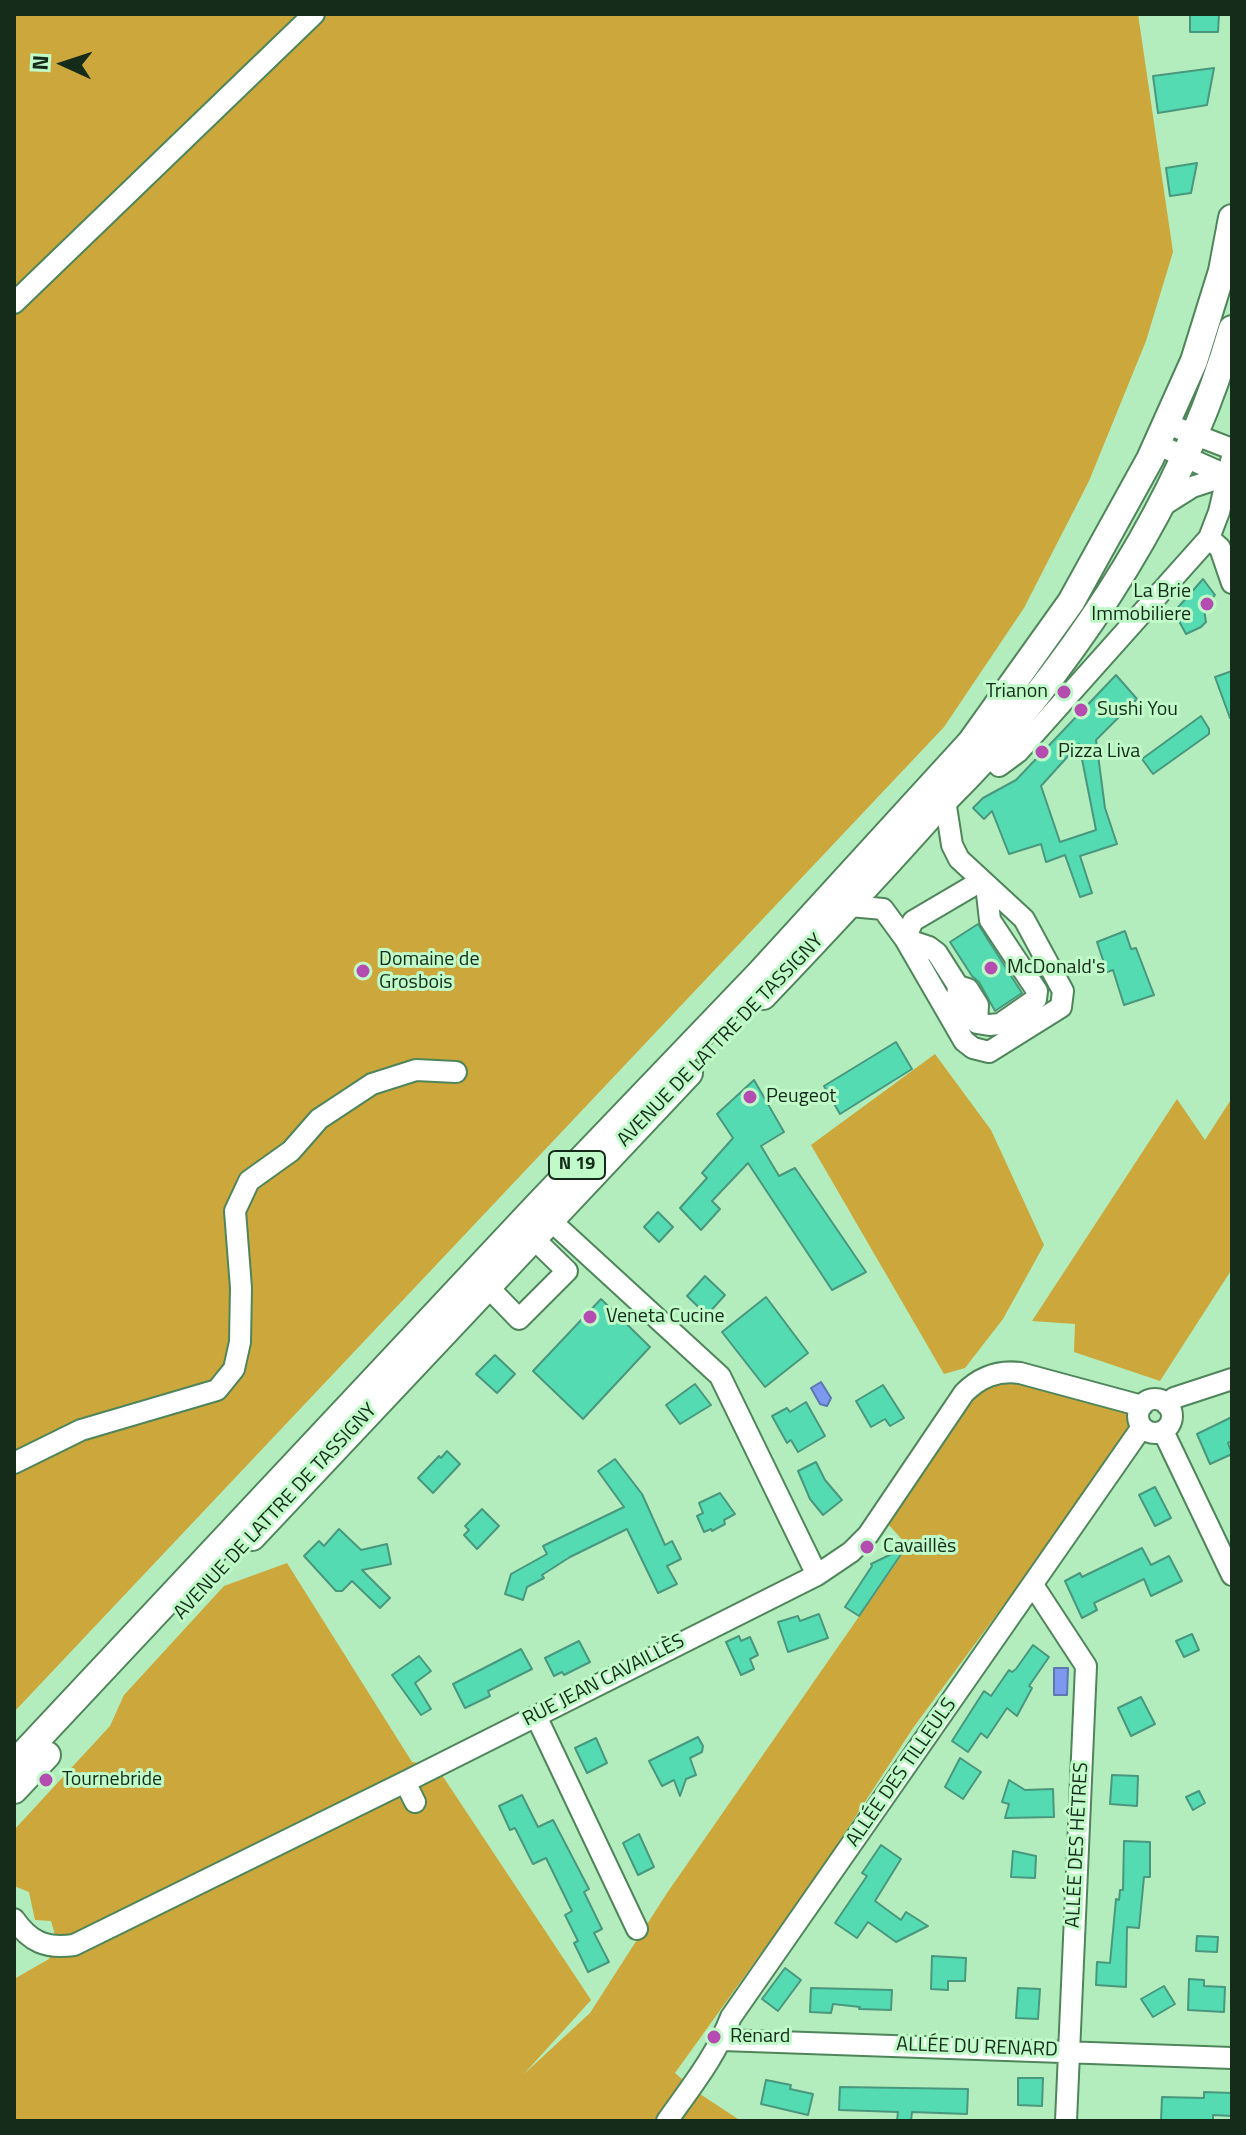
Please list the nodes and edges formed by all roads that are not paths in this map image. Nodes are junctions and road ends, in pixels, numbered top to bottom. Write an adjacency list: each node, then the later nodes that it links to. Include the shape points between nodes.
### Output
1 (314, 14): 3 (street)
2 (1232, 218): 5 (main road, N 19, via 1215,297 1186,384)
3 (14, 303)
4 (1232, 329): 6 (main road, AVENUE DE LATTRE DE TASSIGNY / N 19)
5 (1161, 434): 6 (street); 30 (main road, N 19, via 1071,602 963,752)
6 (1190, 446): 7 (street); 8 (street); 9 (main road, AVENUE DE LATTRE DE TASSIGNY / N 19)
7 (1232, 449)
8 (1230, 469): 9 (street); 10 (street)
9 (1162, 506): 14 (main road, AVENUE DE LATTRE DE TASSIGNY / N 19, via 1080,638 1008,731)
10 (1226, 515): 11 (street)
11 (1209, 538): 12 (street, via 1220,548); 13 (street, via 1018,752)
12 (1232, 583)
13 (999, 766)
14 (945, 800): 15 (street, via 952,845); 16 (main road, AVENUE DE LATTRE DE TASSIGNY / N 19)
15 (983, 883): 17 (street, via 913,921); 17 (street, via 990,920 1037,991 1036,999 1000,1024 977,1023 965,1014 957,999 958,986 937,953); 17 (street, via 1024,919 1063,991 1061,1007 989,1052 973,1048)
16 (850, 906): 17 (street, via 883,909); 19 (main road, AVENUE DE LATTRE DE TASSIGNY / N 19)
17 (905, 939)
18 (456, 1072): 25 (street, via 416,1070 372,1084 319,1119 291,1151 249,1181 235,1211 240,1342 234,1369 217,1390 81,1430)
19 (542, 1229): 20 (main road, AVENUE DE LATTRE DE TASSIGNY / N 19); 20 (street, via 567,1271 519,1319); 26 (street, via 720,1376)
20 (488, 1287): 32 (main road, AVENUE DE LATTRE DE TASSIGNY / N 19)
21 (1232, 1379): 22 (street)
22 (1167, 1405): 23 (street, via 1151,1400); 24 (street, via 1171,1419)
23 (1142, 1416): 24 (street, via 1152,1433); 26 (street, RUE JEAN CAVAILLÈS, via 1020,1373 984,1378 964,1393 868,1535); 28 (street, ALLÉE DES TILLEULS)
24 (1163, 1431): 27 (street)
25 (14, 1463)
26 (817, 1575): 29 (street, RUE JEAN CAVAILLÈS)
27 (1232, 1575)
28 (1033, 1585): 36 (street, ALLÉE DES TILLEULS, via 731,2017); 37 (street, ALLÉE DES HÊTRES, via 1086,1666)
29 (536, 1716): 31 (street, RUE JEAN CAVAILLÈS); 35 (street)
30 (14, 1764)
31 (405, 1782): 33 (street); 34 (street, RUE JEAN CAVAILLÈS, via 74,1945 39,1944)
32 (14, 1790)
33 (415, 1802)
34 (14, 1919)
35 (637, 1929)
36 (722, 2040): 37 (street, ALLÉE DU RENARD); 39 (street, ALLÉE DES TILLEULS)
37 (1069, 2051): 38 (street, ALLÉE DU RENARD); 40 (street, ALLÉE DES HÊTRES)
38 (1232, 2058)
39 (667, 2121)
40 (1066, 2121)

